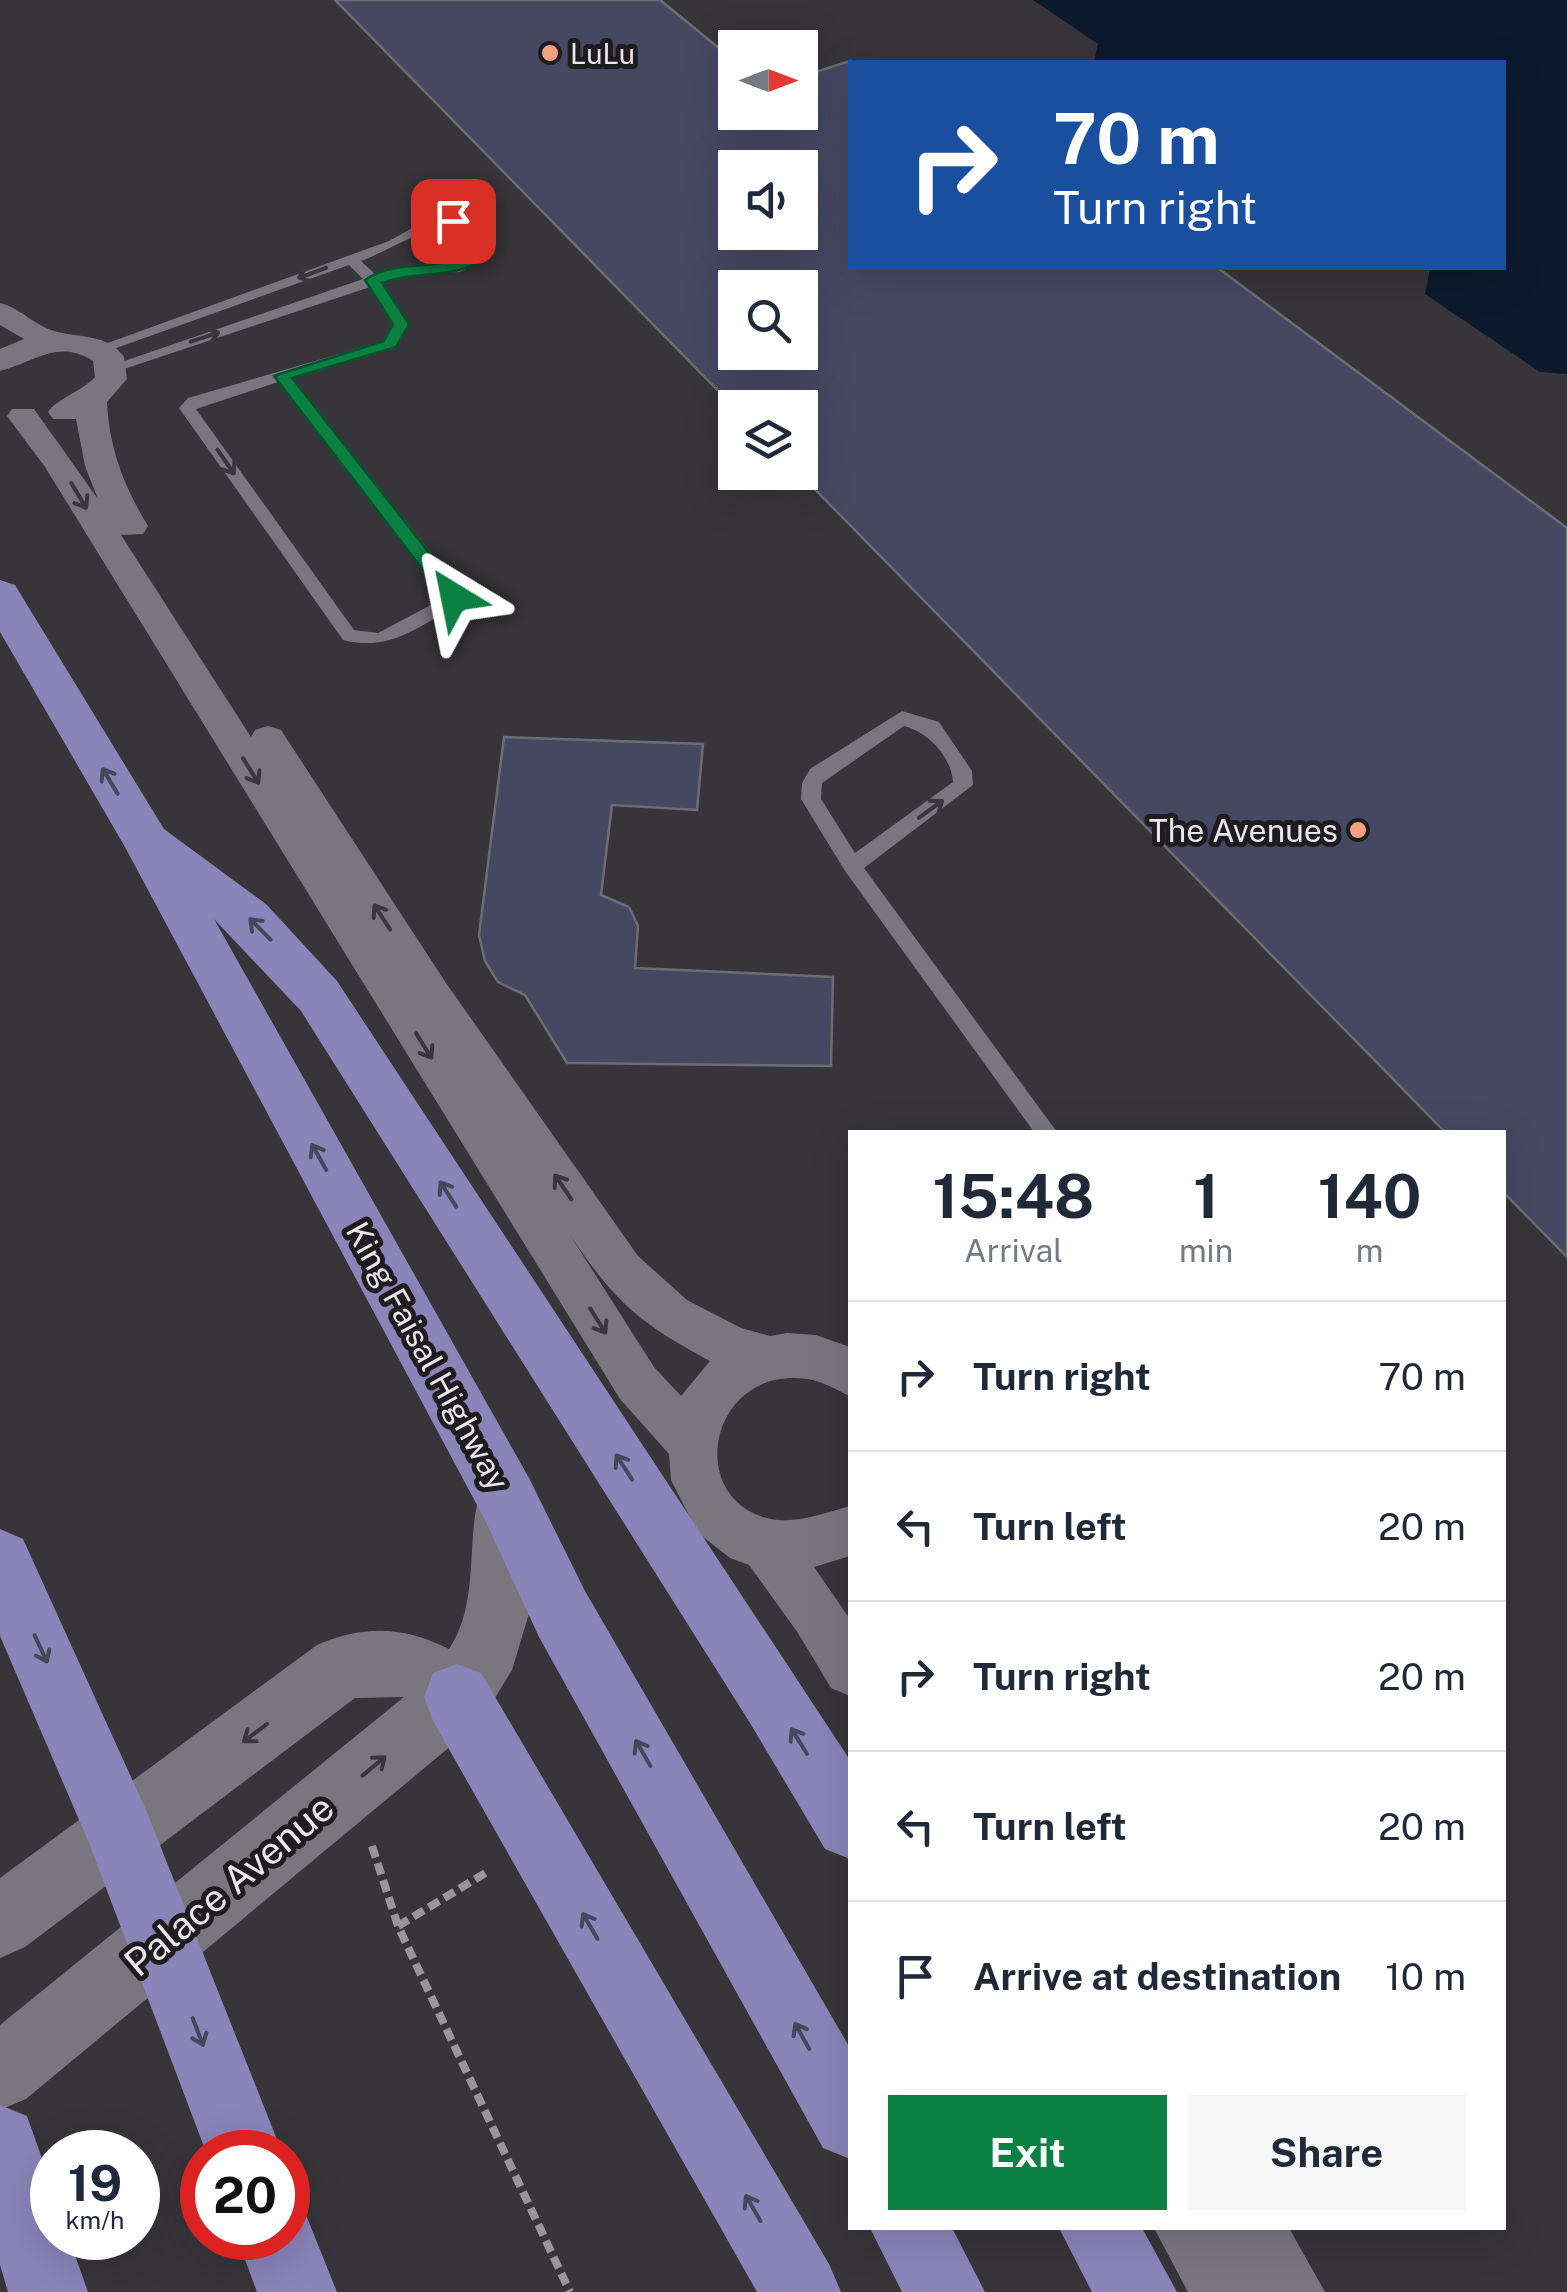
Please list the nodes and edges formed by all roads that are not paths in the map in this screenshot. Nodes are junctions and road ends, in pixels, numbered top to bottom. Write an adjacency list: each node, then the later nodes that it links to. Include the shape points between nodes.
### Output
1 (351, 259): 2 (lane); 2 (lane, via 394,244 424,223 453,221 485,237 483,254 460,268 404,270); 6 (lane, one-way to 6)
2 (373, 280): 6 (lane, one-way to 2); 7 (lane, via 401,324 390,344)
3 (0, 312): 4 (street)
4 (50, 342): 5 (street); 6 (street, via 86,344)
5 (0, 362)
6 (101, 372): 8 (street, via 58,413); 13 (street, one-way to 6, via 699,1332 643,1295 431,994 116,503 95,452)
7 (282, 376): 7 (lane, one-way to 7, via 188,408 349,636 380,638 451,602 452,591)
8 (12, 412): 15 (street, one-way to 15, via 58,462 636,1383)
9 (0, 595): 10 (highway, King Faisal Highway, one-way to 9)
10 (144, 838): 16 (highway, King Faisal Highway, one-way to 10); 22 (highway, one-way to 10, via 318,996 248,918)
11 (852, 866): 11 (lane, one-way to 11, via 963,785 962,772 932,727 902,718 817,774 811,799); 12 (lane)
12 (1045, 1130)
13 (765, 1357): 14 (street, via 792,1354); 15 (street, via 715,1388)
14 (848, 1369)
15 (690, 1441): 18 (street, via 692,1468 708,1506 739,1536)
16 (507, 1500): 21 (main road, Palace Avenue, via 500,1607 489,1647); 27 (highway, King Faisal Highway, one-way to 16, via 562,1614)
17 (848, 1532): 18 (street, via 795,1550)
18 (766, 1546): 20 (street)
19 (0, 1561): 23 (highway, one-way to 23)
20 (848, 1666)
21 (458, 1697): 23 (main road, one-way to 23, via 443,1680 394,1660 340,1668); 25 (main road, Palace Avenue, one-way to 21); 37 (highway, one-way to 21)
22 (848, 1821)
23 (121, 1835): 24 (main road); 25 (highway)
24 (0, 1922)
25 (164, 1940): 26 (main road, Palace Avenue); 28 (highway, one-way to 28)
26 (0, 2072)
27 (848, 2118)
28 (236, 2130)
29 (0, 2143): 35 (highway)
30 (910, 2230): 38 (highway)
31 (1099, 2230): 39 (highway)
32 (1187, 2230): 40 (street)
33 (1254, 2230): 41 (street)
34 (285, 2260): 36 (highway)
35 (48, 2292)
36 (297, 2292)
37 (802, 2292)
38 (946, 2292)
39 (1137, 2292)
40 (1225, 2292)
41 (1293, 2292)

